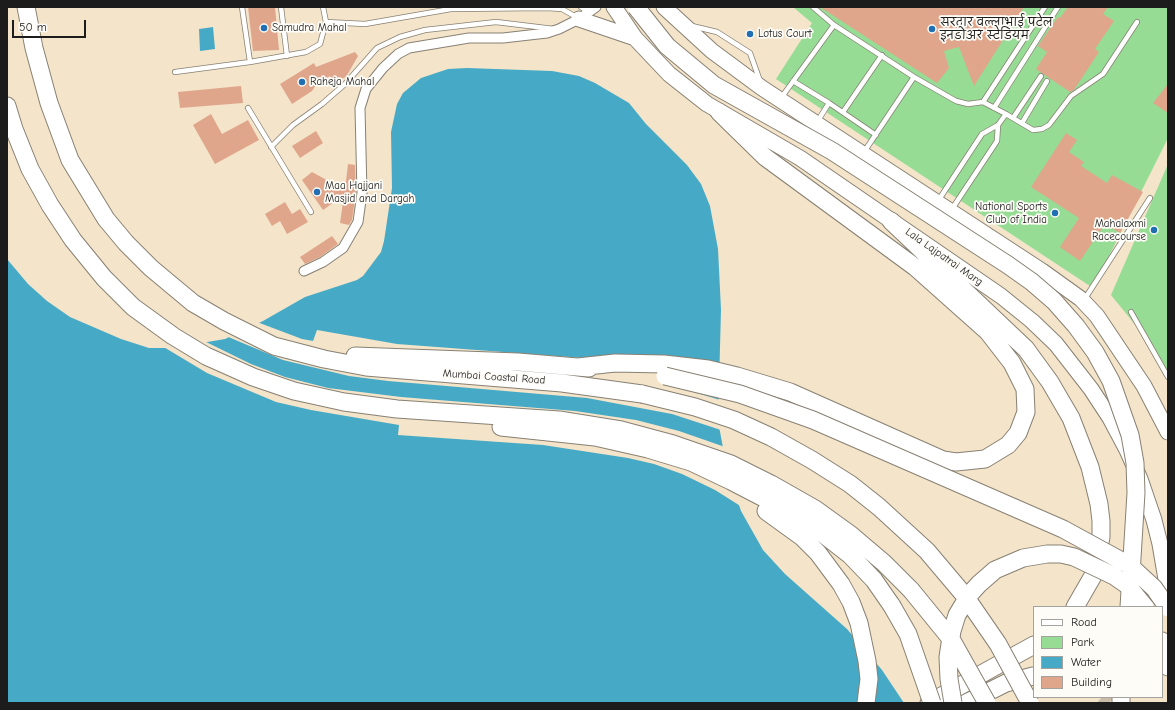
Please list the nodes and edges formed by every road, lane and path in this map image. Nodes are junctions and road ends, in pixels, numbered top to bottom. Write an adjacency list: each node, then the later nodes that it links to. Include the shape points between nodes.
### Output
1 (26, 7): 51 (highway, Mumbai Coastal Road, via 41,77 58,133 70,160 106,219 151,268 193,303 274,346)
2 (242, 7): 20 (lane)
3 (281, 7): 19 (lane)
4 (324, 7): 12 (lane)
5 (614, 7): 17 (main road, Lala Lajpatrai Marg)
6 (636, 7): 59 (highway, bridge, via 667,46 714,85 832,151 1002,261 1054,301 1076,326 1095,352 1111,382 1130,435 1135,463 1136,520)
7 (813, 7): 15 (lane)
8 (1045, 7): 28 (lane)
9 (1058, 7): 32 (lane)
10 (669, 8): 13 (main road)
11 (586, 11): 12 (lane, via 547,8 451,9 364,24); 16 (street); 17 (main road)
12 (326, 22): 19 (lane, via 320,44 306,52)
13 (681, 22): 26 (main road, via 712,51); 26 (lane, via 717,32 750,53)
14 (1137, 22): 38 (lane, via 1103,74 1070,96 1049,125 1033,130)
15 (834, 25): 18 (lane); 24 (lane)
16 (560, 29): 41 (lane, via 496,22 425,30 400,37 377,48 340,88 293,125); 48 (street, via 534,35 469,38 409,48 398,54 366,89 360,108 362,193 358,222 343,248)
17 (636, 38): 33 (main road, Lala Lajpatrai Marg, via 669,74)
18 (882, 55): 23 (lane); 34 (lane)
19 (287, 56): 20 (lane)
20 (250, 62): 21 (lane)
21 (175, 72)
22 (1041, 76): 36 (lane)
23 (914, 77): 28 (lane, via 956,102); 40 (lane)
24 (793, 81): 27 (lane); 29 (lane)
25 (1047, 81): 38 (lane)
26 (762, 88): 27 (main road)
27 (784, 93): 37 (main road)
28 (983, 102): 32 (lane)
29 (829, 103): 34 (lane); 37 (lane)
30 (7, 106): 54 (highway, via 30,169 50,205 73,240 104,278 133,307 206,356 253,377 294,391 344,402)
31 (248, 108): 41 (lane)
32 (994, 108): 35 (lane)
33 (719, 112): 47 (main road, Lala Lajpatrai Marg, via 800,158); 52 (highway, via 765,157 916,267 988,332 1003,350 1025,389 1026,412 1018,433 1008,445 985,459 956,462 943,460 796,394 737,376 708,369 664,364 615,363)
34 (843, 112): 40 (lane)
35 (1006, 114): 36 (lane); 39 (lane)
36 (1013, 118): 38 (lane)
37 (819, 120): 42 (main road)
38 (1022, 123)
39 (998, 125): 44 (lane, via 982,134); 46 (lane, via 997,141)
40 (876, 135): 42 (lane)
41 (271, 147): 45 (lane)
42 (866, 150): 44 (main road)
43 (1150, 198): 49 (lane)
44 (937, 203): 46 (main road)
45 (311, 212)
46 (950, 212): 49 (main road, via 1042,271)
47 (891, 221): 57 (main road, Lala Lajpatrai Marg, via 1001,296 1032,321 1071,361 1110,418 1140,479 1160,544); 58 (highway, via 1026,349 1050,382 1071,418 1090,467 1101,521 1101,537 1094,574)
48 (304, 271)
49 (1084, 302): 55 (main road, via 1098,316 1140,380)
50 (1131, 312): 53 (lane)
51 (309, 356): 52 (highway, via 425,357); 72 (highway, Mumbai Coastal Road, bridge, via 366,367 562,383 642,394 702,409 771,437 850,484 904,528 927,551 984,622)
52 (578, 367): 61 (highway, bridge, via 665,376 740,394 813,420 1085,540 1129,565 1154,588)
53 (1168, 377)
54 (397, 409): 56 (highway, via 442,419 595,437); 71 (highway, bridge, via 558,420 621,430 731,464 815,509 851,535 900,579 950,639)
55 (1168, 432)
56 (693, 463): 66 (highway, via 796,532 832,570 851,602 864,642 869,679); 68 (highway, bridge, via 785,510 850,555 874,580 900,619 916,652)
57 (1168, 590)
58 (1076, 606)
59 (1129, 606)
60 (1144, 606): 69 (highway, bridge, via 1127,585 1093,564 1074,557 1061,554 1035,555 1002,567 978,584 957,615 949,644 949,678)
61 (1168, 608)
62 (1163, 645): 64 (highway)
63 (1027, 649): 67 (highway, bridge)
64 (1168, 667)
65 (1033, 676): 70 (highway, bridge, via 1006,683)
66 (866, 703)
67 (928, 703)
68 (932, 703)
69 (953, 703)
70 (966, 703)
71 (987, 703)
72 (1030, 703)

